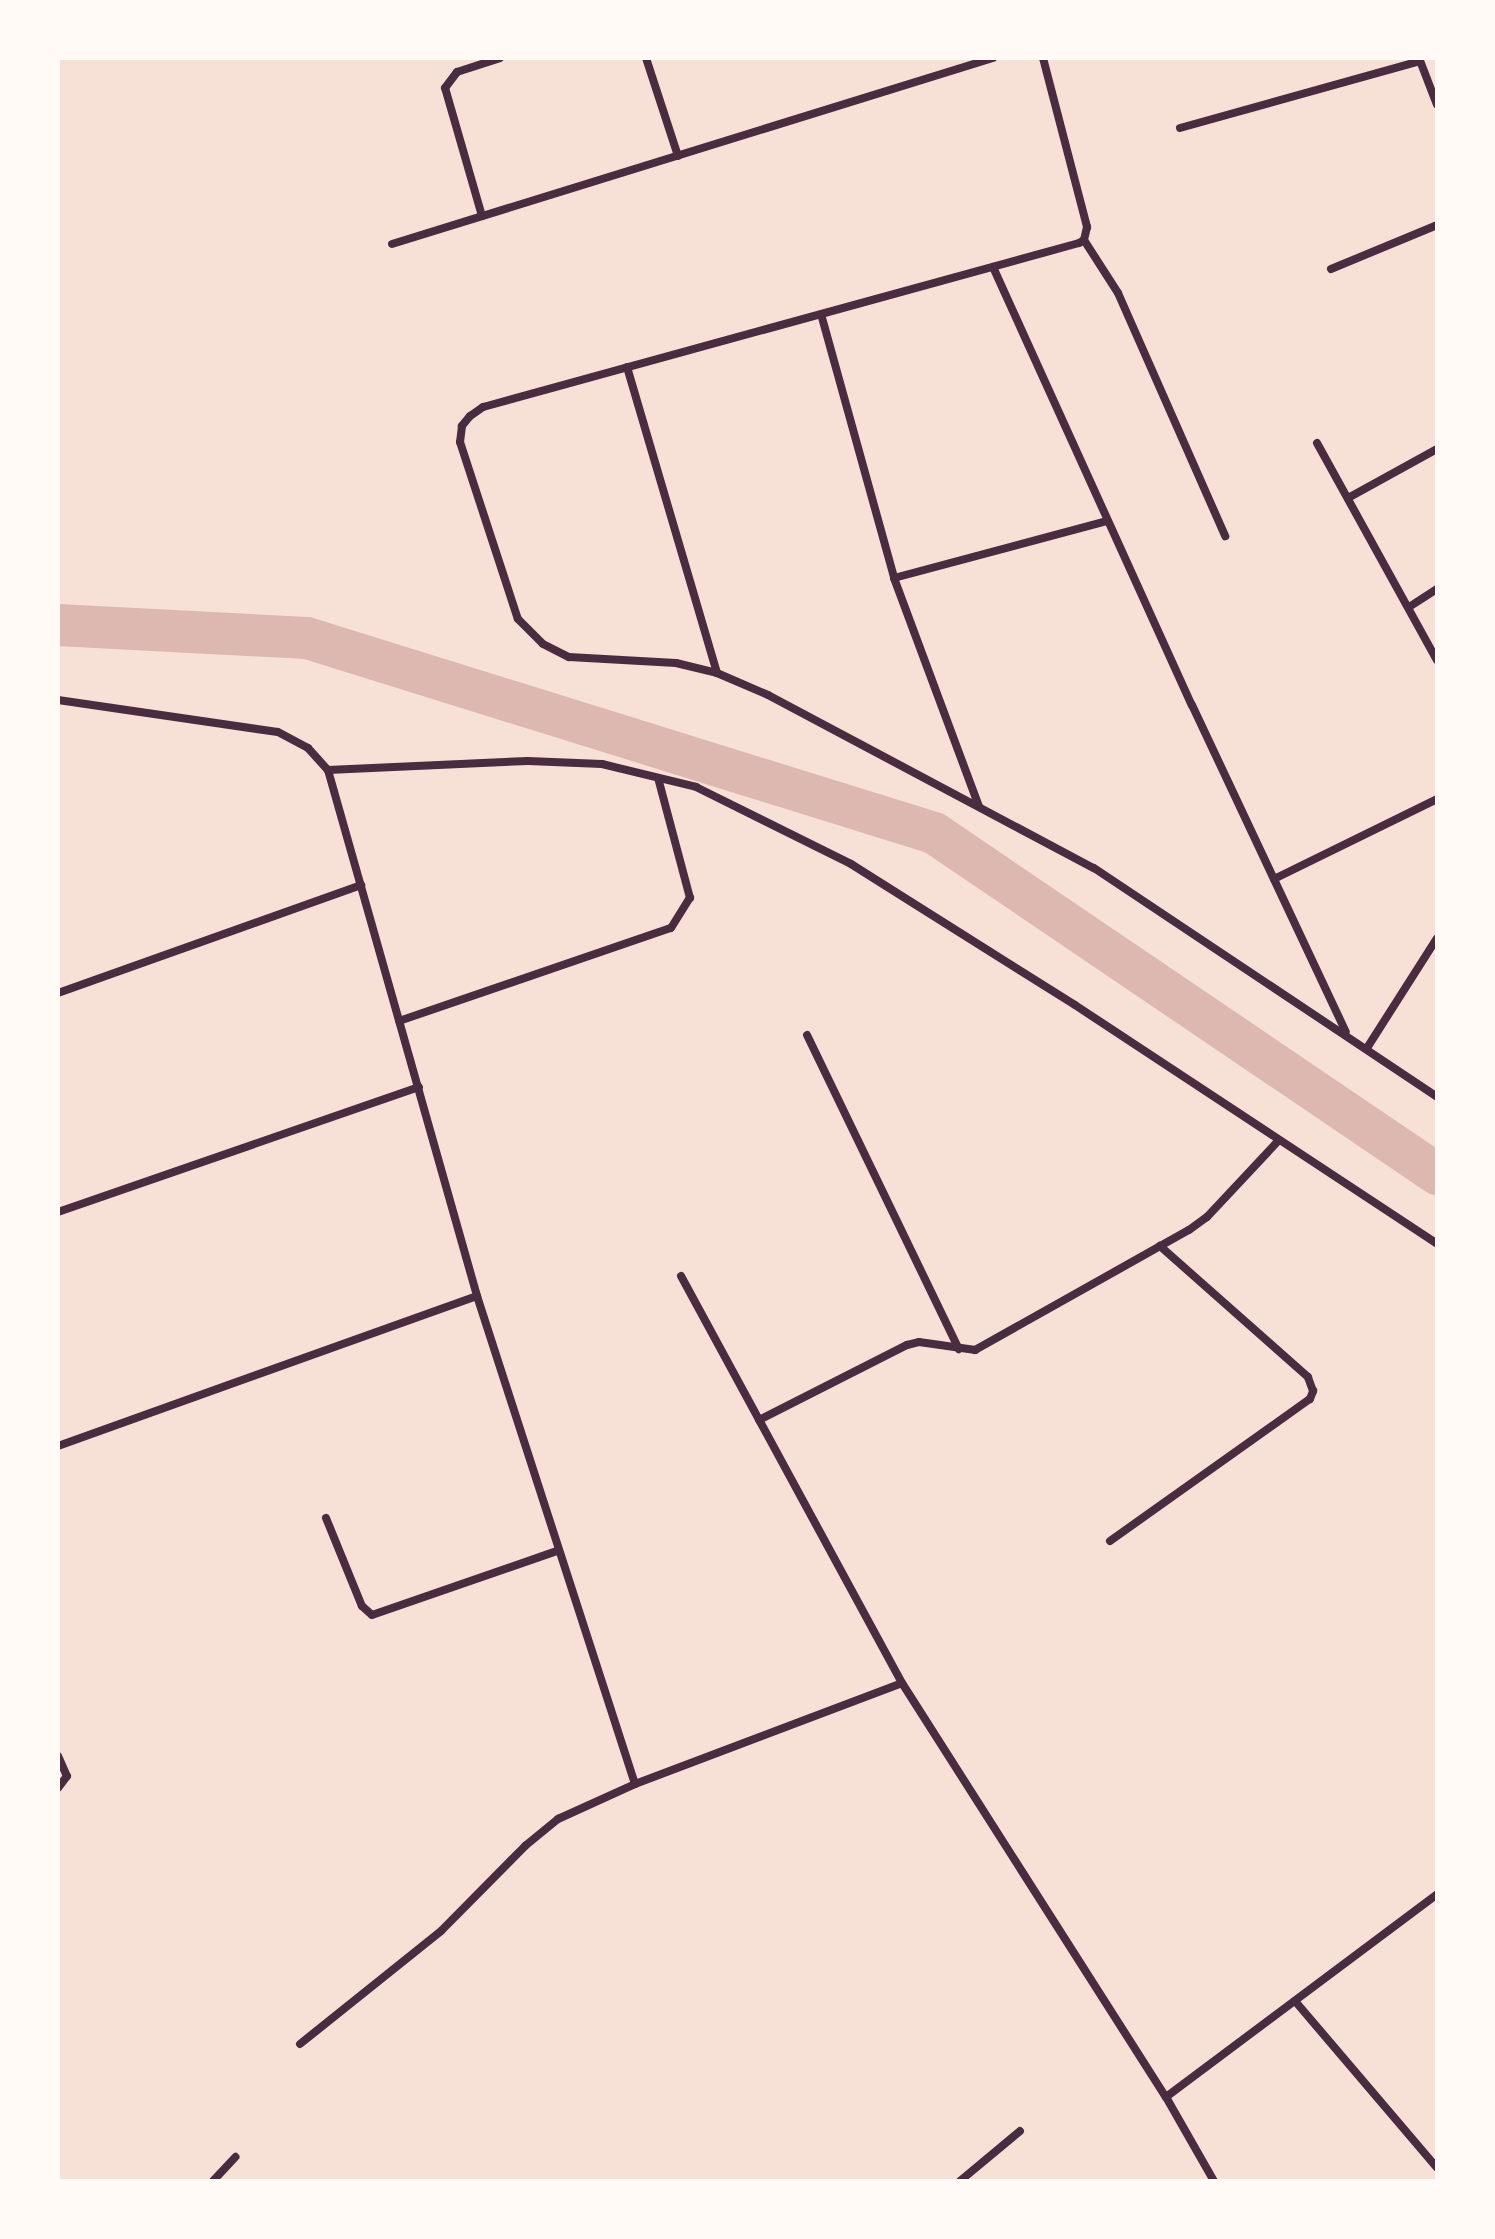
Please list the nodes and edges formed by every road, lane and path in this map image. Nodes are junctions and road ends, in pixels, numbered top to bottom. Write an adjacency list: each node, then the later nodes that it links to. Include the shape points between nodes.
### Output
1 (500, 58): 9 (street, via 457,72 445,88)
2 (646, 58): 8 (street)
3 (993, 58): 8 (street)
4 (1043, 58): 11 (street, via 1087,227)
5 (1420, 59): 6 (street); 7 (street)
6 (1437, 105)
7 (1180, 128)
8 (678, 156): 9 (street)
9 (482, 216): 12 (street)
10 (1437, 225): 14 (street)
11 (1084, 240): 13 (street); 21 (street, via 1118,293)
12 (392, 244)
13 (993, 267): 15 (street); 20 (street)
14 (1331, 269)
15 (821, 314): 16 (street); 22 (street)
16 (627, 367): 26 (street); 26 (street, via 483,407 462,426 460,442 518,619 543,644 569,657 676,663)
17 (1317, 443): 19 (street)
18 (1437, 449): 19 (street)
19 (1348, 498): 24 (street)
20 (1107, 521): 22 (street); 32 (street)
21 (1225, 536)
22 (894, 578): 31 (street)
23 (1437, 589): 24 (street)
24 (1409, 607): 25 (street)
25 (1437, 660)
26 (717, 673): 31 (street)
27 (58, 700): 28 (street, via 278,732 308,748)
28 (328, 770): 29 (street, via 528,761 602,764); 33 (street)
29 (658, 778): 36 (street, via 690,898 671,928); 42 (street, via 696,787 851,864)
30 (1437, 799): 32 (street)
31 (979, 806): 37 (street, via 1094,868)
32 (1274, 879): 37 (street)
33 (361, 885): 35 (street); 36 (street)
34 (1437, 938): 39 (street)
35 (58, 993)
36 (399, 1021): 40 (street)
37 (1347, 1034): 39 (street)
38 (807, 1035): 48 (street)
39 (1367, 1048): 41 (street)
40 (419, 1087): 43 (street); 47 (street)
41 (1437, 1097)
42 (1278, 1141): 44 (street); 45 (street, via 1207,1217)
43 (58, 1212)
44 (1437, 1244)
45 (1160, 1246): 48 (street, via 975,1350); 52 (street, via 1308,1377 1313,1391 1310,1399)
46 (681, 1276): 49 (street)
47 (477, 1296): 50 (street); 53 (street)
48 (959, 1349): 49 (street, via 907,1345)
49 (759, 1420): 54 (street)
50 (58, 1446)
51 (326, 1518): 53 (street, via 362,1606 372,1615)
52 (1110, 1541)
53 (557, 1551): 56 (street)
54 (902, 1683): 56 (street); 61 (street)
55 (58, 1756): 57 (street, via 67,1776)
56 (635, 1784): 60 (street, via 543,1830 441,1931)
57 (58, 1788)
58 (1437, 1894): 59 (street)
59 (1295, 2001): 61 (street); 64 (street)
60 (300, 2044)
61 (1166, 2097): 67 (street)
62 (1020, 2131): 66 (street)
63 (235, 2157): 65 (street)
64 (1437, 2168)
65 (213, 2181)
66 (960, 2181)
67 (1214, 2181)

